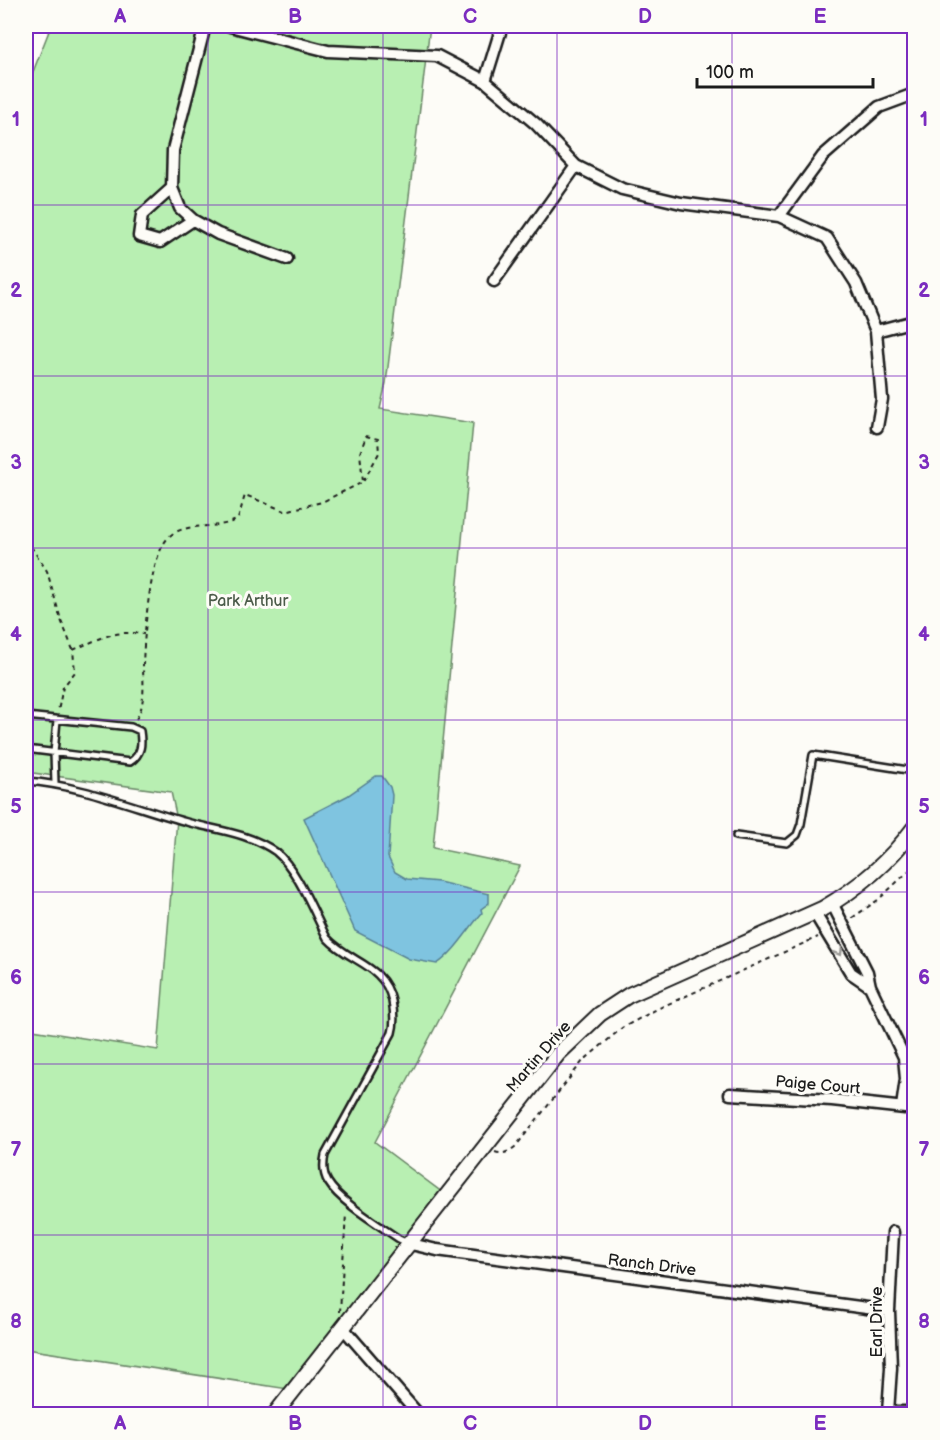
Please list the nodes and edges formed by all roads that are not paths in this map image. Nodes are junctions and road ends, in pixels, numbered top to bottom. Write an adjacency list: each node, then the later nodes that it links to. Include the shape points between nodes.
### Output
1 (205, 26): 7 (street, via 173,150)
2 (230, 26): 4 (street, via 328,51 437,56)
3 (502, 26): 4 (street)
4 (485, 81): 6 (street, via 536,124)
5 (915, 94): 8 (street, via 879,107 823,156)
6 (576, 166): 8 (street, via 621,189 681,203); 11 (street)
7 (172, 188): 9 (street, via 180,208); 9 (street, via 141,215 139,236 160,242)
8 (779, 216): 13 (street, via 827,238 856,283)
9 (193, 220): 10 (street, via 218,234)
10 (287, 259)
11 (494, 281)
12 (915, 321): 13 (street)
13 (876, 332): 14 (street, via 882,399)
14 (877, 427)
15 (26, 716): 16 (lane)
16 (57, 720): 18 (lane); 18 (lane, via 131,727 140,731 142,745 130,762)
17 (26, 749): 18 (lane)
18 (54, 753): 21 (lane)
19 (915, 771): 23 (lane, via 813,755 797,835 788,843)
20 (26, 782): 21 (lane)
21 (55, 783): 31 (lane, via 225,830 275,852 290,866 327,938 382,978 390,990 395,1024 323,1165 327,1181 348,1202)
22 (915, 828): 24 (street, Martin Drive, via 868,879)
23 (736, 836)
24 (832, 903): 25 (street, Martin Drive); 26 (street, via 867,972)
25 (814, 912): 26 (street, one-way to 26, via 851,973); 31 (street, Martin Drive, via 662,979 600,1014 558,1054)
26 (870, 986): 28 (street, via 904,1057)
27 (730, 1094): 28 (street, Paige Court)
28 (902, 1107): 29 (street, Paige Court)
29 (915, 1109)
30 (893, 1232): 32 (street, Earl Drive)
31 (411, 1244): 32 (street, Ranch Drive, via 437,1251); 33 (street, Martin Drive)
32 (889, 1311): 34 (street, Earl Drive)
33 (344, 1323): 36 (street, Martin Drive); 37 (street)
34 (888, 1412): 35 (street); 38 (street)
35 (915, 1412)
36 (275, 1414)
37 (418, 1414)
38 (869, 1414)

